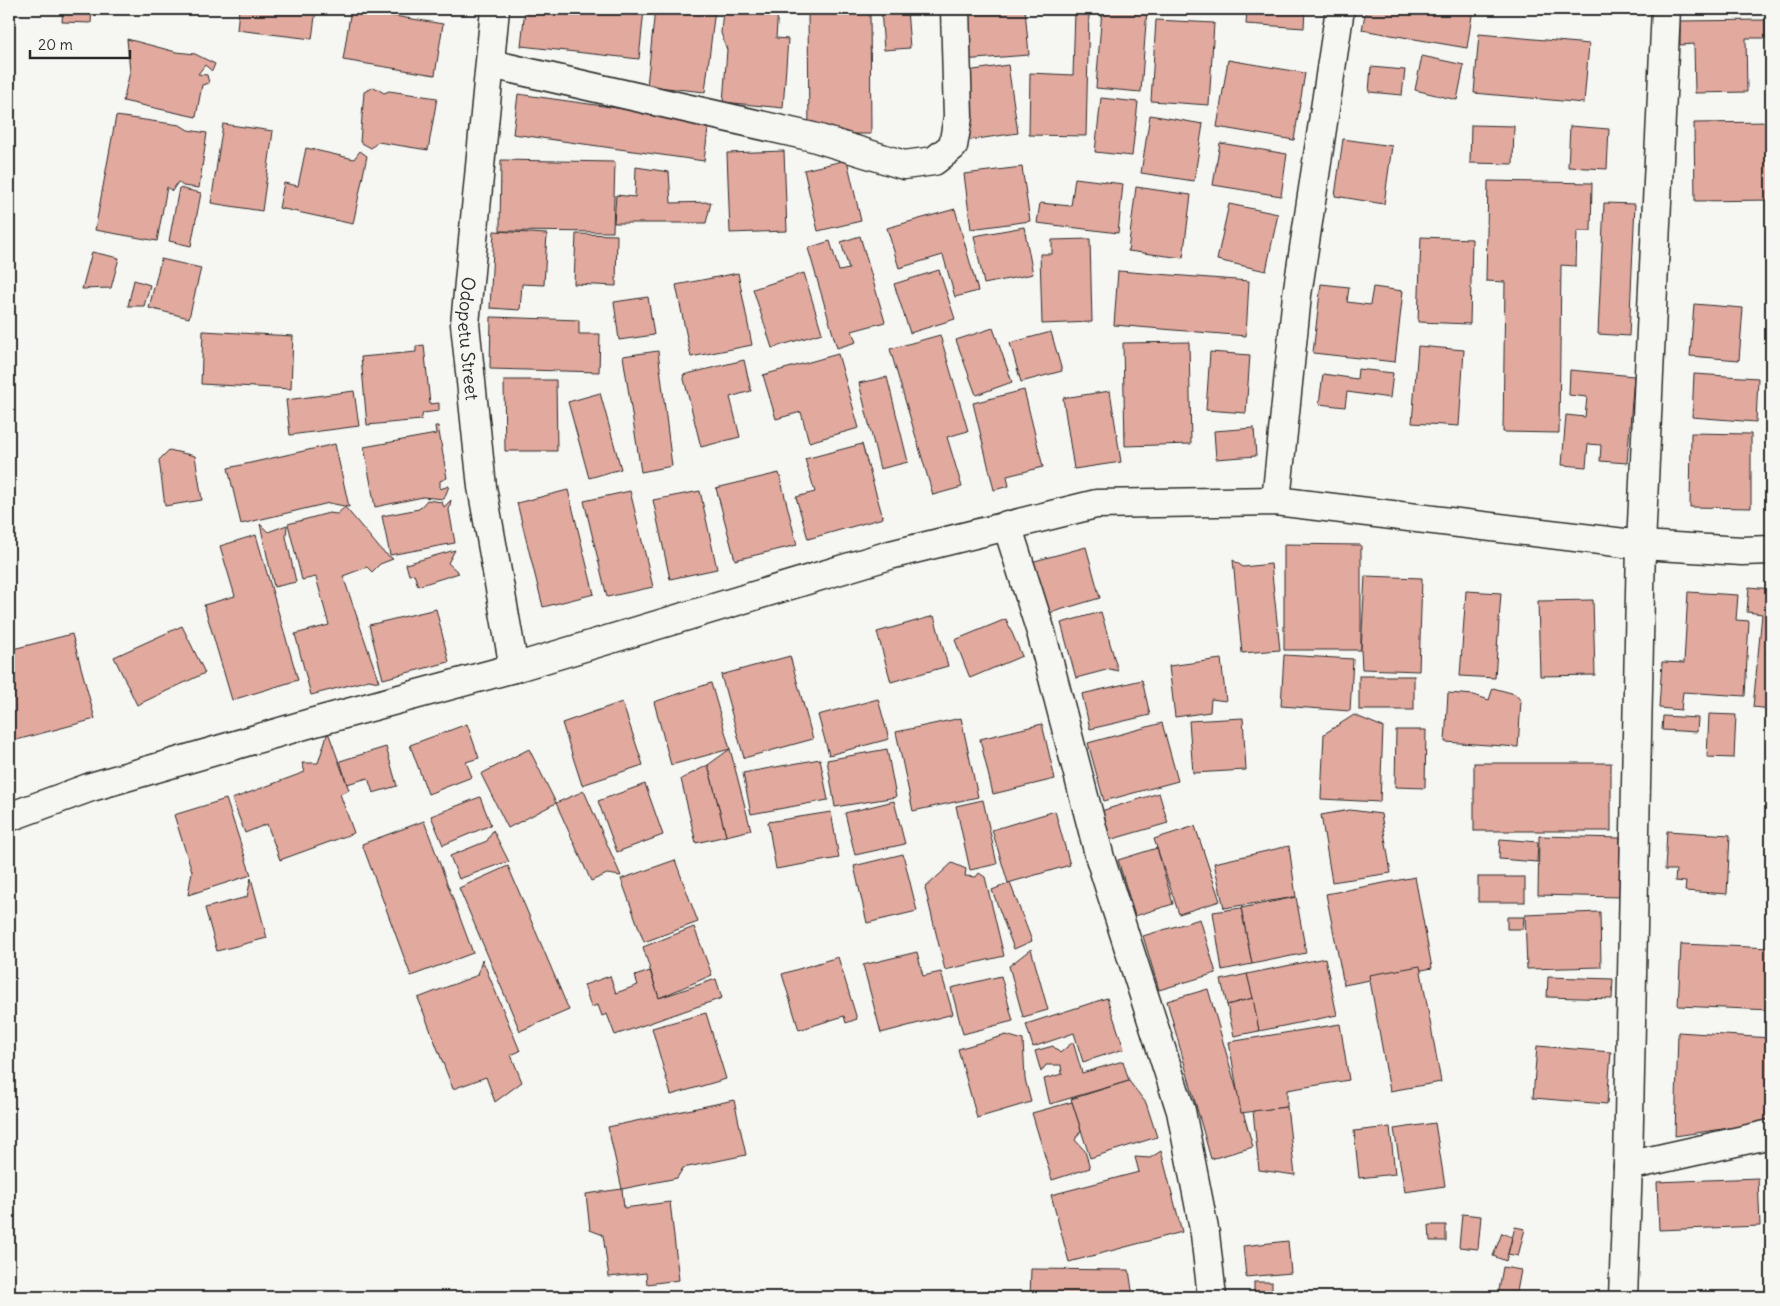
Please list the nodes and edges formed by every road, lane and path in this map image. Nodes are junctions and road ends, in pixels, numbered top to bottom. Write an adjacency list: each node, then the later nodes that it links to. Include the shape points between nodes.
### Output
1 (495, 9): 5 (street, Odopetu Street)
2 (955, 9): 5 (street, via 958,118 954,146 934,161 904,165 813,137)
3 (1340, 9): 6 (street, via 1297,295)
4 (1666, 9): 8 (street)
5 (491, 64): 10 (street, Odopetu Street, via 465,324 482,487)
6 (1276, 501): 7 (street, via 1096,504); 8 (street)
7 (1007, 525): 10 (street, via 890,555); 14 (street, via 1042,632 1100,858 1180,1111 1205,1234)
8 (1642, 545): 9 (street); 13 (street)
9 (1771, 550)
10 (514, 668): 11 (street, via 100,784)
11 (9, 817)
12 (1771, 1134): 13 (street)
13 (1628, 1166): 15 (street)
14 (1212, 1297)
15 (1623, 1297)

